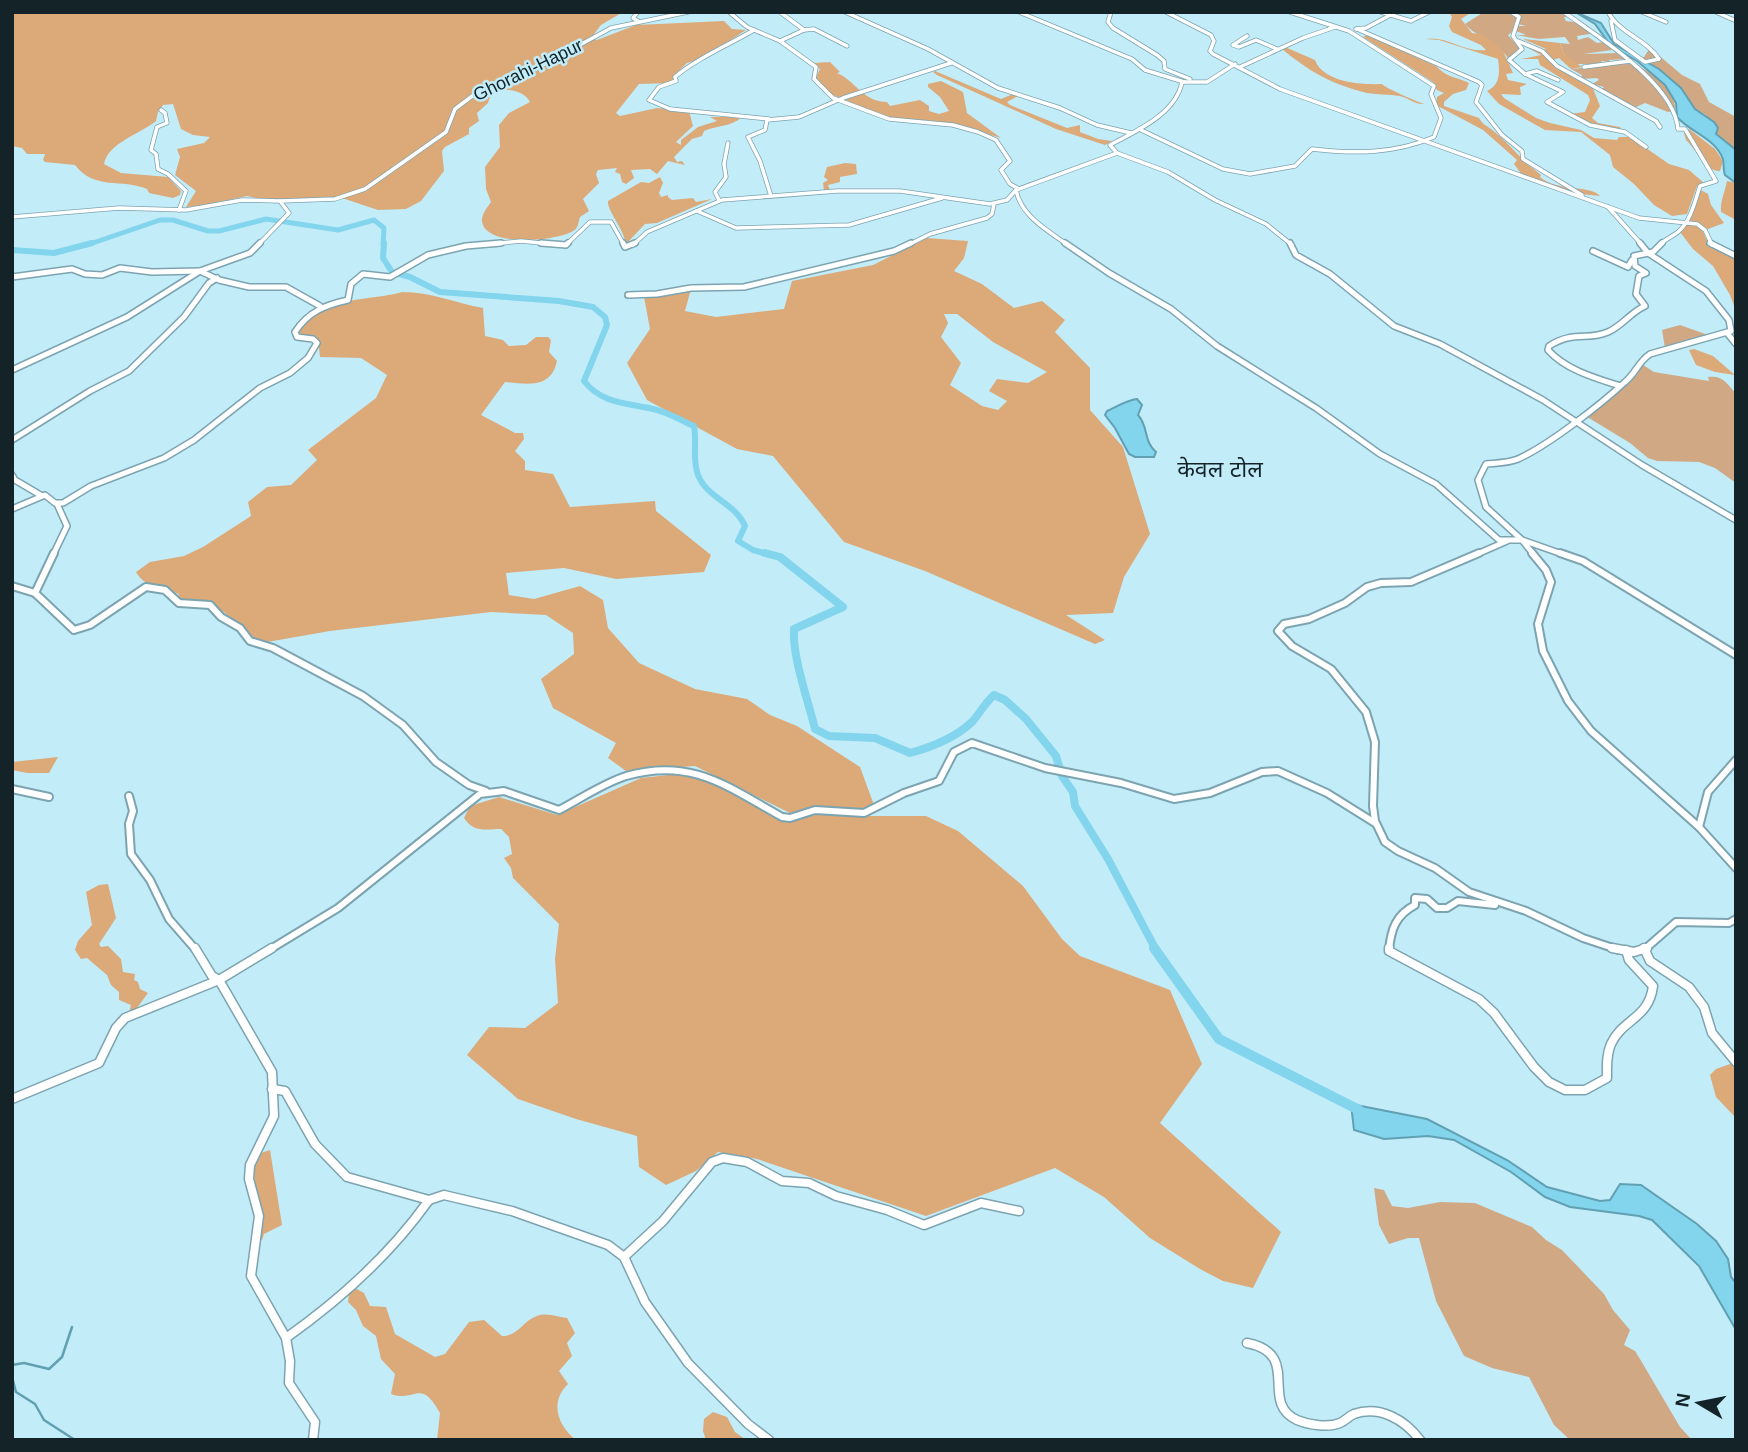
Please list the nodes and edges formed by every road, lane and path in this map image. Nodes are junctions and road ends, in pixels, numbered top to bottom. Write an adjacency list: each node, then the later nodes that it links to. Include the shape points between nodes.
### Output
1 (638, 12): 21 (street, via 633,18)
2 (688, 12): 21 (street, Ghorahi-Hapur)
3 (729, 12): 25 (street)
4 (780, 12): 26 (street)
5 (845, 12): 33 (street)
6 (1018, 12): 39 (street, via 1132,59 1145,70)
7 (1111, 12): 37 (street, via 1108,22 1116,31 1150,49 1164,61 1165,69)
8 (1166, 12): 34 (street, via 1211,35 1210,51)
9 (1290, 12): 23 (street)
10 (1381, 12): 18 (street)
11 (1396, 12): 18 (street)
12 (1429, 12): 18 (street, via 1411,21)
13 (1511, 12): 28 (street, via 1519,17)
14 (1564, 12): 32 (street)
15 (1608, 12): 19 (street)
16 (1642, 12): 22 (street)
17 (1716, 12): 20 (street)
18 (1391, 15): 24 (street)
19 (1611, 21): 19 (street, via 1643,43 1659,59 1645,61 1623,48 1614,38)
20 (1736, 21)
21 (640, 22): 55 (street, Ghorahi-Hapur, via 611,28 528,73 483,88 455,109 446,132 393,171 351,194)
22 (1666, 22)
23 (1340, 27): 24 (street); 31 (street); 46 (street, via 1434,86 1431,94 1441,118 1434,137)
24 (1357, 29): 53 (street, via 1479,82 1476,102 1502,135 1522,151 1524,159)
25 (754, 30): 29 (street); 42 (street, via 688,64 674,84 659,88 649,100 670,109)
26 (804, 30): 29 (street); 30 (street, via 814,29)
27 (1247, 36): 31 (street, via 1233,44 1239,47 1256,40)
28 (1516, 40): 36 (street, via 1522,49 1509,60); 43 (street, via 1657,121)
29 (780, 41): 40 (street, via 816,67 814,79)
30 (847, 46)
31 (1277, 49): 34 (street)
32 (1630, 61): 35 (street); 60 (street, via 1652,79 1677,118 1678,129 1685,129 1714,175 1716,181 1700,186)
33 (951, 63): 40 (street); 45 (street, via 998,88)
34 (1238, 65): 37 (street, via 1207,82); 46 (street, via 1280,89)
35 (1584, 67)
36 (1525, 74): 38 (street, via 1537,71); 48 (street, via 1563,92 1547,102 1571,117 1625,132)
37 (1191, 80): 39 (street)
38 (1558, 80)
39 (1184, 82): 44 (street, via 1171,105)
40 (839, 101): 42 (street, via 799,117); 50 (street, via 888,119 953,125 996,140 1010,161 1001,170)
41 (161, 110): 58 (street, via 167,123 157,127 151,150 158,169 186,191)
42 (769, 119): 51 (street, via 765,130 748,137)
43 (1660, 128)
44 (1139, 129): 45 (street); 46 (street, via 1223,169 1251,174 1295,166 1312,149 1372,153)
45 (1131, 133): 49 (street, via 1110,145)
46 (1426, 141): 53 (street)
47 (728, 143): 54 (street, via 723,156 726,177 715,192)
48 (1646, 147)
49 (1117, 153): 50 (street); 79 (street, via 1168,172 1266,225 1292,244 1296,255 1330,274 1394,326 1440,344)
50 (1017, 190): 56 (street); 86 (street, via 1027,212 1047,230 1109,274 1171,309 1217,346 1380,454 1436,484 1499,540)
51 (771, 196): 52 (street, via 857,191); 54 (street)
52 (944, 198): 56 (street); 59 (street, via 849,225 736,229)
53 (1586, 199): 57 (street)
54 (719, 200): 59 (street)
55 (280, 201): 58 (street, Ghorahi-Hapur, via 240,200); 69 (street, via 289,213 255,249)
56 (994, 204): 73 (street, via 992,215 976,223 930,234 867,259 744,287)
57 (1608, 207): 62 (street); 65 (street)
58 (179, 210): 61 (street, Ghorahi-Hapur, via 108,207)
59 (697, 211): 74 (street, via 647,232 630,247 607,221 587,223 566,245 507,242 437,252 390,277 363,274 351,284 348,300)
60 (1690, 216): 62 (street); 63 (street)
61 (12, 217)
62 (1660, 221): 63 (street)
63 (1684, 221): 65 (street, via 1678,232); 66 (street, via 1697,223 1711,244)
64 (1593, 251): 68 (street)
65 (1648, 253): 67 (street); 75 (street, via 1706,291 1732,326)
66 (1736, 256)
67 (1633, 259): 68 (street); 72 (street, via 1635,266 1646,272)
68 (1628, 267): 72 (street)
69 (200, 271): 70 (street, via 120,268 102,275 72,269); 71 (street); 77 (street, via 127,317)
70 (12, 277)
71 (217, 278): 74 (street, via 249,287 286,287); 80 (street, via 129,371)
72 (1638, 281): 78 (street, via 1636,294 1645,306 1640,310 1608,332 1563,337 1548,350 1581,373)
73 (628, 295)
74 (320, 306): 83 (street, via 295,332 297,337 315,339 317,347 290,373 260,388 164,458)
75 (1727, 333): 76 (street); 78 (street, via 1650,354)
76 (1736, 344)
77 (12, 370)
78 (1620, 386): 79 (street)
79 (1576, 419): 85 (street, via 1642,465); 87 (street, via 1516,460 1482,468 1478,480 1486,507)
80 (12, 440)
81 (12, 475): 82 (street)
82 (42, 496): 83 (street); 84 (street)
83 (57, 504): 89 (street, via 67,526)
84 (12, 509)
85 (1736, 520)
86 (1508, 540): 87 (street); 96 (street, via 1411,582 1367,587 1345,603 1284,624 1278,631 1293,647 1327,666 1367,712 1374,728 1377,759 1371,802)
87 (1522, 540): 90 (street, via 1592,566); 97 (street, via 1551,582 1538,624 1543,651 1568,701 1591,731)
88 (12, 586): 89 (street)
89 (35, 593): 93 (street, via 74,630 90,625 146,587 165,590 179,603 210,605 250,641 273,648 363,696 403,725 436,762)
90 (1736, 654)
91 (1736, 760): 97 (street, via 1708,792)
92 (12, 789): 95 (street)
93 (486, 791): 96 (street, via 504,791 559,810 626,776 682,769 713,778 782,817 815,810 864,813 939,781 947,759 972,743 1045,768 1174,799 1210,793 1262,772 1278,772 1327,793); 103 (street, via 338,908)
94 (129, 796): 103 (street, via 131,853 169,919)
95 (49, 797)
96 (1375, 823): 99 (street, via 1392,848 1433,867 1460,887)
97 (1699, 827): 98 (street)
98 (1736, 868)
99 (1504, 905): 102 (street, via 1588,942); 102 (street, via 1458,901 1437,908 1427,899 1415,898 1415,905 1400,912 1391,929 1389,951 1478,998 1547,1083 1568,1092 1607,1078 1604,1059 1614,1035 1638,1018 1654,993)
100 (1736, 919): 101 (street, via 1729,923 1676,922)
101 (1644, 948): 102 (street, via 1636,953); 104 (street, via 1650,961 1689,987 1704,1007 1712,1033)
102 (1626, 950)
103 (219, 979): 105 (street, via 270,1067); 106 (street, via 125,1018 99,1063)
104 (1736, 1062)
105 (272, 1089): 107 (street, via 285,1091 315,1144 347,1177); 110 (street, via 274,1116 250,1166 259,1216 251,1276)
106 (12, 1099)
107 (429, 1200): 109 (street, via 444,1195 512,1211 608,1245); 110 (street, via 412,1226 379,1259 313,1320)
108 (1020, 1211): 109 (street, via 981,1203 933,1223 915,1224 809,1183 782,1181 747,1162 718,1159)
109 (624, 1257): 113 (street, via 645,1301 688,1363)
110 (286, 1338): 112 (street, via 289,1384 313,1416)
111 (1247, 1343): 114 (street, via 1270,1349 1275,1356 1282,1404 1292,1418 1328,1425 1354,1414 1388,1413 1407,1423)
112 (313, 1440)
113 (769, 1440)
114 (1420, 1440)

